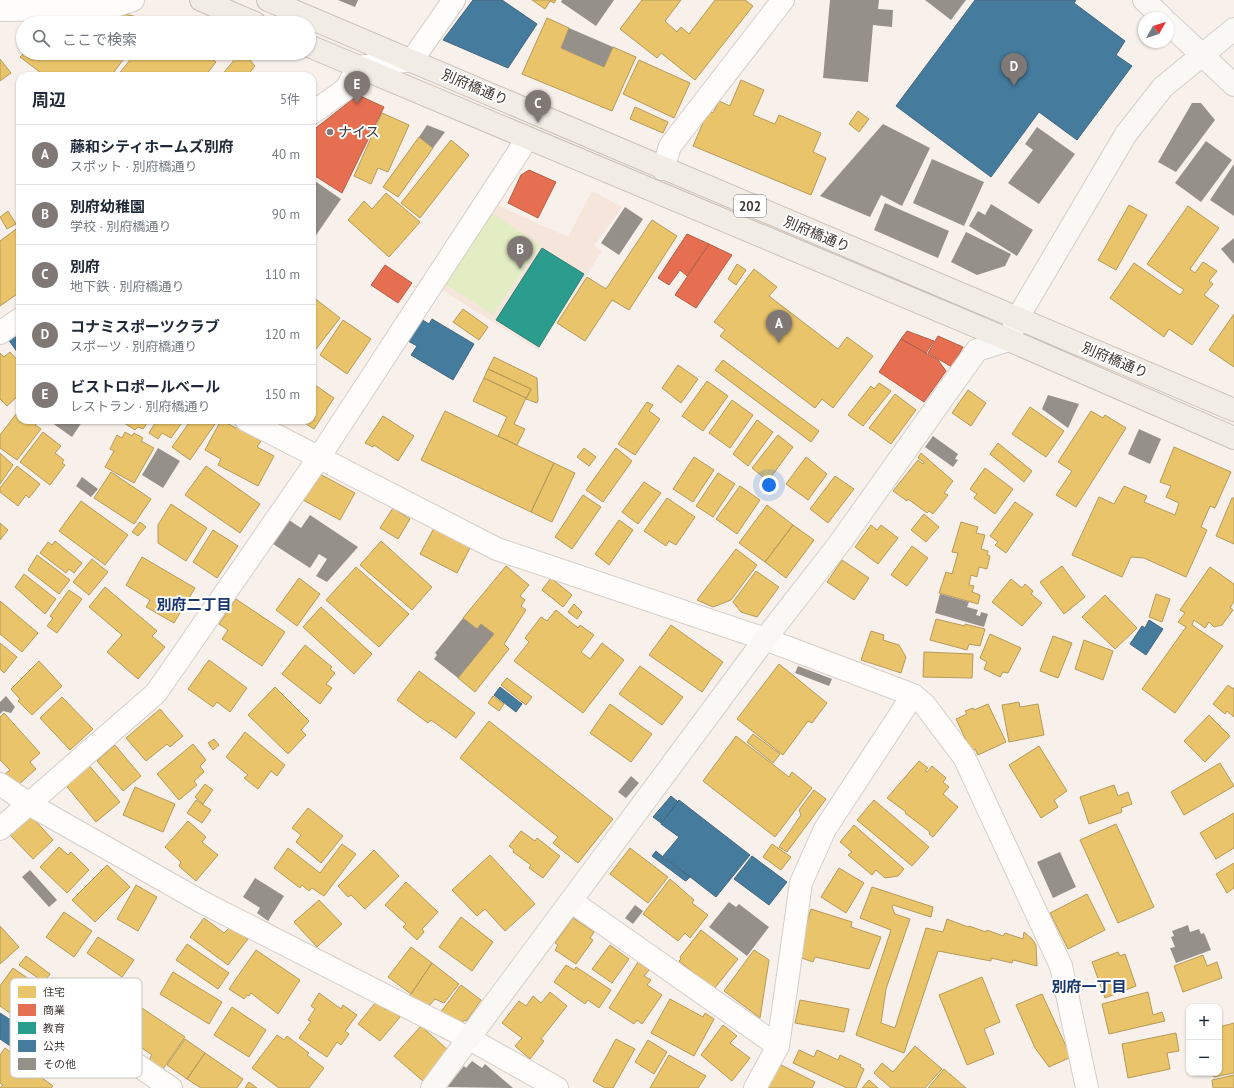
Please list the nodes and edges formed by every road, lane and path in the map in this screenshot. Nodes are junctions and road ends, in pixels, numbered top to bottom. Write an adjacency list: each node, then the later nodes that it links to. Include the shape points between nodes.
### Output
1 (133, 0): 7 (street, via 105,9)
2 (201, 0): 9 (highway)
3 (268, 0): 10 (highway, 別府橋通り / 202)
4 (454, 0): 16 (street)
5 (782, 0): 21 (street, via 670,146)
6 (1144, 0): 8 (street)
7 (0, 10)
8 (1157, 12)
9 (239, 16)
10 (306, 16)
11 (316, 20): 16 (highway, 別府橋通り / 202)
12 (1174, 29): 15 (street)
13 (1234, 29): 15 (street)
14 (316, 49): 17 (highway, 別府橋通り / 202)
15 (1202, 56): 18 (street); 22 (street, via 1164,87 1126,134)
16 (412, 60): 17 (street); 21 (highway, 別府橋通り / 202)
17 (358, 67): 19 (street, via 346,90); 20 (highway, 別府橋通り / 202)
18 (1234, 85)
19 (316, 110)
20 (527, 138): 25 (highway, 別府橋通り / 202); 29 (street)
21 (663, 169): 22 (highway, 別府橋通り / 202)
22 (1017, 319): 25 (street); 26 (highway, 別府橋通り / 202)
23 (16, 322): 24 (street)
24 (0, 333)
25 (1009, 340): 28 (highway, 別府橋通り / 202); 30 (street, via 977,350 839,544)
26 (1234, 410)
27 (254, 424): 29 (street)
28 (1234, 438)
29 (318, 458): 30 (street, via 497,549); 33 (street, via 156,693)
30 (764, 639): 31 (street); 35 (street)
31 (913, 695): 37 (street, via 825,829 801,883); 43 (street, via 924,704 964,757 1061,966)
32 (0, 784): 33 (street)
33 (29, 804): 34 (street); 36 (street, via 202,902)
34 (0, 830)
35 (571, 901): 36 (street); 37 (street)
36 (470, 1039): 40 (street); 41 (street)
37 (778, 1046): 42 (street)
38 (142, 1068): 39 (street)
39 (171, 1088)
40 (432, 1088)
41 (557, 1088)
42 (755, 1088)
43 (1087, 1088)

